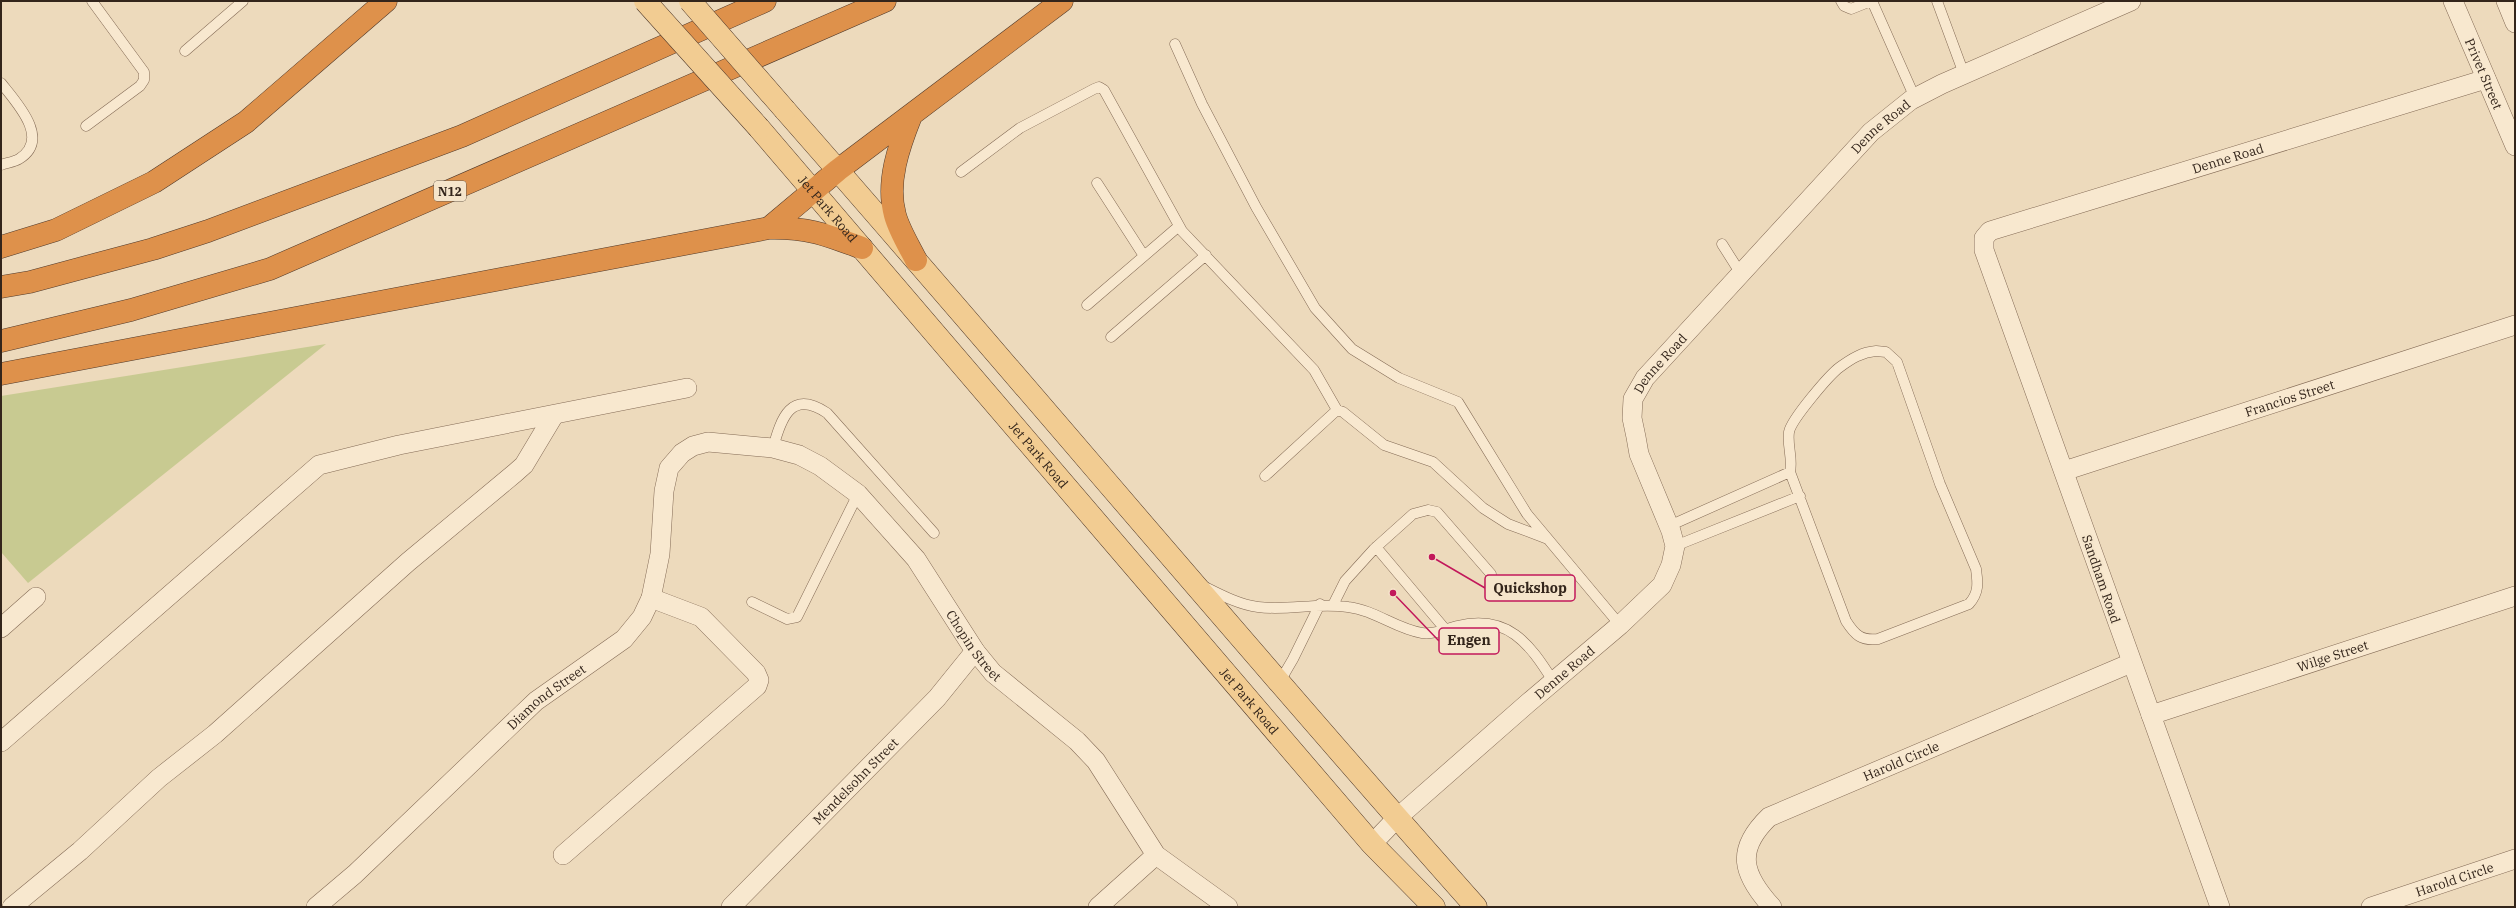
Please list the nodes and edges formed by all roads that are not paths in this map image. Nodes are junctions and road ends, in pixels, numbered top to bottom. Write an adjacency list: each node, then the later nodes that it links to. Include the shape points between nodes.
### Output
1 (92, 1): 23 (lane, via 144,72 144,80 140,86)
2 (243, 1): 17 (lane)
3 (386, 1): 33 (highway, via 246,122 154,182 56,230)
4 (645, 1): 29 (main road, Jet Park Road, bridge)
5 (690, 1): 26 (main road, bridge)
6 (765, 1): 40 (highway, via 462,136 216,228 145,251 30,282)
7 (885, 1): 44 (highway, N12, via 270,270 131,310)
8 (1062, 1): 22 (highway)
9 (1841, 1): 10 (lane, via 1844,6 1851,8)
10 (1872, 1): 21 (lane)
11 (1937, 1): 18 (lane)
12 (2131, 1): 18 (street, Denne Road)
13 (2452, 1): 19 (street, Privet Street)
14 (2506, 1): 15 (street)
15 (2515, 23)
16 (1174, 44): 58 (lane, via 1256,207 1315,308 1352,349 1399,378 1458,402 1527,514)
17 (185, 51)
18 (1964, 74): 21 (street, Denne Road)
19 (2486, 79): 24 (street, Privet Street); 35 (street, Denne Road, via 1990,231 1984,238)
20 (1, 83): 25 (lane, via 26,114 32,136 29,148 19,159)
21 (1915, 98): 39 (street, Denne Road, via 1871,132)
22 (911, 116): 26 (highway); 38 (highway, via 898,152 893,180 895,215)
23 (86, 126)
24 (2515, 146)
25 (1, 165)
26 (838, 170): 29 (highway); 38 (main road)
27 (961, 172): 30 (lane, via 1020,128 1099,87 1104,90)
28 (1097, 183): 37 (lane)
29 (813, 192): 31 (highway); 34 (main road, Jet Park Road)
30 (1179, 226): 36 (lane); 37 (lane)
31 (769, 228): 34 (highway, via 795,227 815,230); 45 (highway)
32 (1722, 244): 39 (lane)
33 (1, 247)
34 (862, 248): 79 (main road, Jet Park Road)
35 (1984, 250): 51 (street, Sandham Road)
36 (1206, 255): 43 (lane); 47 (lane, via 1314,370)
37 (1144, 256): 41 (lane)
38 (916, 260): 61 (main road)
39 (1742, 274): 56 (street, Denne Road, via 1645,378 1634,399 1632,418 1640,454)
40 (1, 286)
41 (1087, 305)
42 (2515, 325): 51 (street, Francios Street)
43 (1111, 337)
44 (1, 341)
45 (1, 374)
46 (687, 388): 48 (street)
47 (1337, 410): 53 (lane); 58 (lane, via 1384,445 1433,462 1483,508 1508,524)
48 (554, 415): 77 (street, via 399,445 319,465); 83 (street, via 524,464 515,473 408,562 215,734 159,778 80,851)
49 (693, 446): 50 (street, Chopin Street, via 708,442); 65 (street, Diamond Street, via 675,460 665,481 660,554)
50 (774, 448): 54 (street, Chopin Street, via 799,455); 57 (lane, via 780,422 787,410 800,406 816,406 827,413)
51 (2064, 471): 73 (street, Sandham Road)
52 (1790, 472): 55 (lane); 55 (lane, via 1793,461 1789,432 1793,420 1838,368 1868,352 1886,352 1897,362 1940,484 1976,568 1977,592 1969,604 1878,639 1860,638 1846,622); 56 (lane)
53 (1265, 476)
54 (858, 494): 66 (lane, via 797,617 787,619); 72 (street, Chopin Street, via 916,559)
55 (1800, 496): 59 (lane)
56 (1669, 526): 59 (street, Denne Road)
57 (934, 533)
58 (1550, 540): 69 (lane)
59 (1675, 546): 69 (street, Denne Road, via 1671,565 1662,585)
60 (1376, 547): 62 (lane, via 1413,514 1428,510 1437,512 1491,574); 68 (lane, via 1345,581); 71 (lane)
61 (1195, 582): 67 (lane, via 1257,607 1281,608); 75 (main road)
62 (1490, 588)
63 (2515, 596): 76 (street, Wilge Street)
64 (36, 597): 70 (street)
65 (652, 598): 80 (street, via 701,617 756,674 759,680 757,686); 84 (street, Diamond Street, via 642,617 624,639 536,701 355,874)
66 (752, 602)
67 (1320, 604): 68 (lane); 75 (lane, via 1294,659)
68 (1333, 605): 71 (lane, via 1362,610 1419,633)
69 (1620, 625): 74 (street, Denne Road)
70 (1, 628)
71 (1445, 629): 74 (lane, via 1473,623 1501,627 1515,634 1533,650)
72 (975, 651): 81 (street, Chopin Street, via 993,673 1086,749); 85 (street, Mendelsohn Street, via 937,698)
73 (2131, 663): 76 (street, Sandham Road); 90 (street, Harold Circle, via 1768,817 1755,831 1747,846 1745,864 1756,890)
74 (1553, 681): 78 (street, Denne Road)
75 (1279, 683): 78 (main road)
76 (2151, 715): 91 (street, Sandham Road)
77 (1, 742)
78 (1397, 818): 79 (street, Denne Road); 89 (main road)
79 (1372, 844): 88 (main road, Jet Park Road)
80 (563, 855)
81 (1156, 855): 86 (street); 87 (street, Chopin Street)
82 (2515, 859): 92 (street, Harold Circle)
83 (12, 907)
84 (316, 907)
85 (731, 907)
86 (1098, 907)
87 (1228, 907)
88 (1434, 907)
89 (1476, 907)
90 (1772, 907)
91 (2220, 907)
92 (2371, 907)

